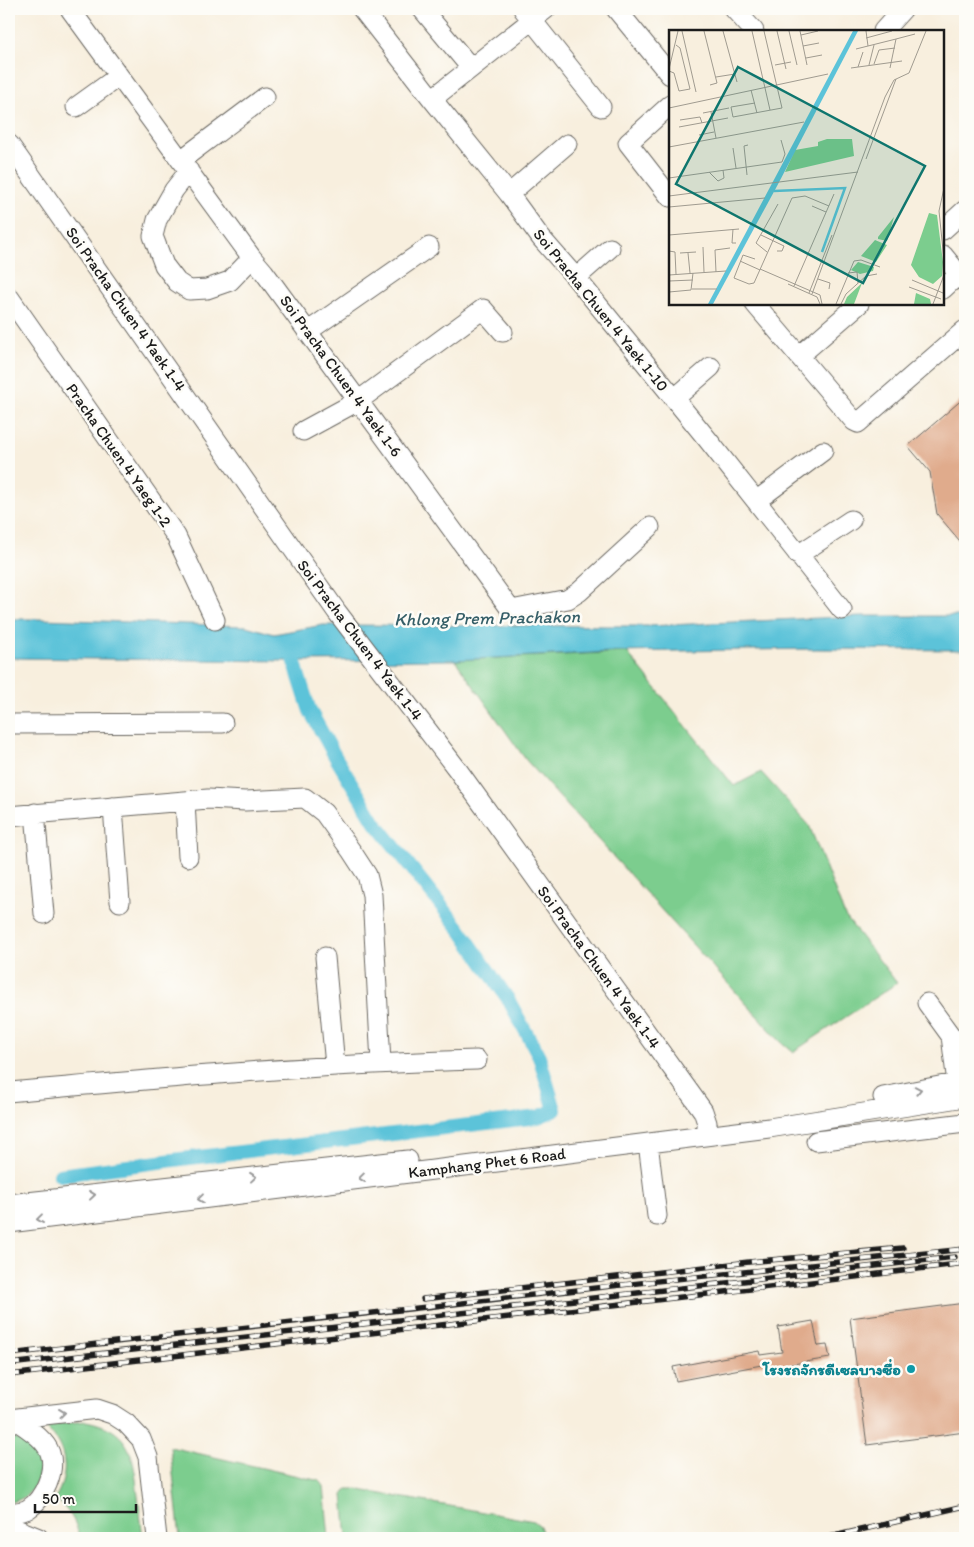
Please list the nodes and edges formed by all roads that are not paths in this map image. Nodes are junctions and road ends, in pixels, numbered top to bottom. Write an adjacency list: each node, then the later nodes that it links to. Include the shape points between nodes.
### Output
1 (70, 9): 12 (street, Soi Pracha Chuen 4 Yaek 1-6)
2 (362, 9): 14 (street, Soi Pracha Chuen 4 Yaek 1-10)
3 (422, 9): 10 (street)
4 (616, 9): 11 (street)
5 (734, 9): 8 (street)
6 (903, 9): 9 (street)
7 (533, 12): 10 (street); 17 (street)
8 (753, 30)
9 (884, 30)
10 (471, 68): 14 (street)
11 (669, 74)
12 (119, 76): 16 (street); 20 (street, Soi Pracha Chuen 4 Yaek 1-6)
13 (265, 97): 20 (street)
14 (432, 99): 21 (street, Soi Pracha Chuen 4 Yaek 1-10)
15 (669, 106): 22 (street, via 628,143)
16 (76, 107)
17 (601, 107)
18 (9, 144): 67 (street, Soi Pracha Chuen 4 Yaek 1-4, via 337,612 463,777 703,1111)
19 (567, 144): 21 (street)
20 (185, 165): 28 (street, Soi Pracha Chuen 4 Yaek 1-6); 28 (street, via 157,220 153,236 164,264 177,282 189,290 207,289 230,281)
21 (509, 194): 29 (street, Soi Pracha Chuen 4 Yaek 1-10)
22 (669, 196)
23 (965, 210): 24 (street)
24 (944, 229)
25 (429, 247): 36 (street)
26 (610, 248): 29 (street)
27 (944, 256): 30 (street)
28 (252, 258): 36 (street, Soi Pracha Chuen 4 Yaek 1-6)
29 (576, 278): 40 (street, Soi Pracha Chuen 4 Yaek 1-10)
30 (962, 278): 31 (street)
31 (944, 288)
32 (9, 297): 49 (street, Pracha Chuen 4 Yaeg 1-2, via 176,536)
33 (756, 305): 38 (street)
34 (858, 305): 38 (street)
35 (965, 330): 38 (street, via 858,423)
36 (308, 332): 41 (street, Soi Pracha Chuen 4 Yaek 1-6)
37 (503, 332): 41 (street, via 483,309)
38 (799, 356)
39 (711, 367): 40 (street)
40 (674, 399): 44 (street, Soi Pracha Chuen 4 Yaek 1-10)
41 (358, 400): 42 (street); 46 (street, Soi Pracha Chuen 4 Yaek 1-6, via 511,610 568,599)
42 (303, 431)
43 (823, 451): 44 (street)
44 (756, 501): 47 (street, Soi Pracha Chuen 4 Yaek 1-10)
45 (851, 520): 47 (street)
46 (650, 527)
47 (798, 554): 48 (street, Soi Pracha Chuen 4 Yaek 1-10)
48 (842, 610)
49 (215, 620)
50 (9, 724): 51 (street)
51 (223, 724)
52 (185, 801): 53 (street); 56 (street); 62 (street, via 305,798 324,813 367,875 372,895)
53 (113, 807): 54 (street); 57 (street)
54 (35, 813): 55 (street); 58 (street)
55 (9, 816)
56 (188, 857)
57 (120, 902)
58 (44, 914)
59 (325, 957): 63 (street)
60 (927, 1003): 64 (street, via 951,1036)
61 (477, 1060): 62 (street)
62 (381, 1063): 63 (street)
63 (335, 1066): 65 (street)
64 (962, 1089): 66 (street); 67 (street, Kamphang Phet 6 Road, via 831,1107)
65 (9, 1092)
66 (964, 1123): 68 (street)
67 (707, 1129): 69 (street, Kamphang Phet 6 Road); 70 (street, Kamphang Phet 6 Road, one-way to 67)
68 (816, 1141)
69 (648, 1142): 71 (street); 72 (street, Kamphang Phet 6 Road, one-way to 72)
70 (9, 1204)
71 (657, 1216)
72 (9, 1223)
73 (11, 1419): 74 (street, via 37,1435 50,1453 51,1474 43,1493 28,1509); 77 (street, one-way to 77, via 97,1409 126,1423 141,1439 148,1457)
74 (9, 1513)
75 (9, 1526): 76 (street)
76 (39, 1538)
77 (157, 1538)

